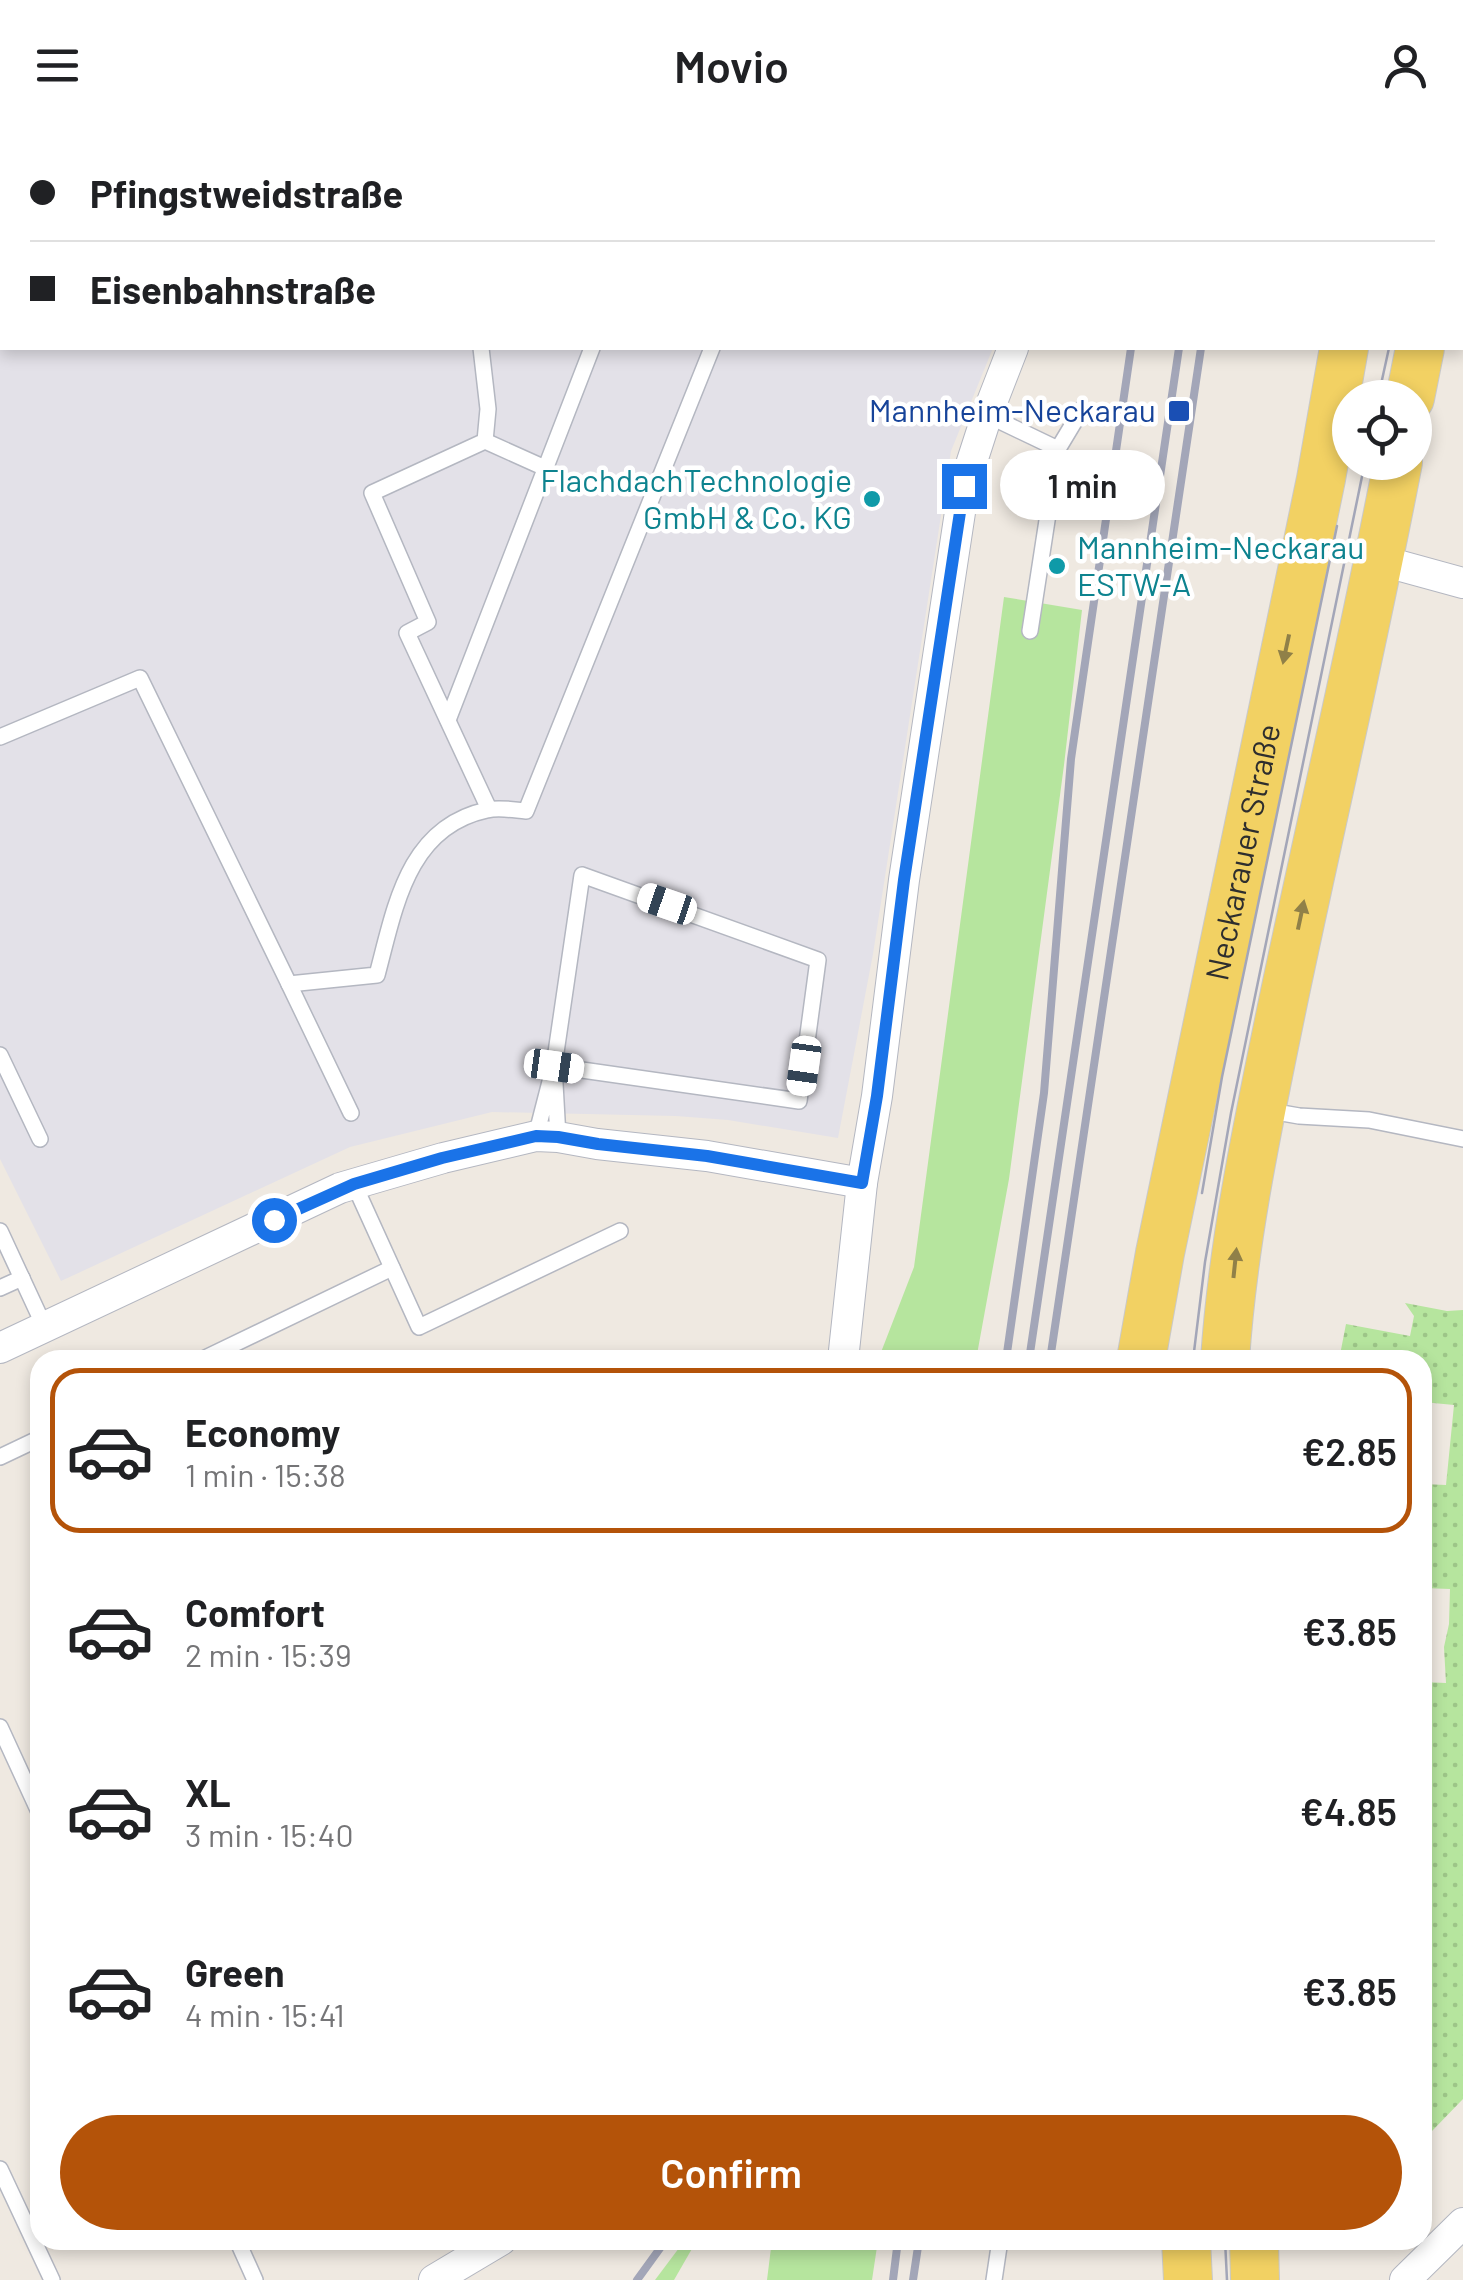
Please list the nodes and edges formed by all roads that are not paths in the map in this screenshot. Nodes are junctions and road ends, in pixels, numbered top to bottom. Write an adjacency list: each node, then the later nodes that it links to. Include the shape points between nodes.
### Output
1 (482, 350): 10 (lane)
2 (591, 350): 12 (lane)
3 (711, 350): 19 (lane, via 526,811)
4 (1012, 350): 9 (street)
5 (1344, 350): 39 (main road, Neckarauer Straße, one-way to 39)
6 (1420, 350): 7 (main road)
7 (1414, 380)
8 (1082, 410): 11 (lane)
9 (987, 415): 11 (lane); 28 (street, via 964,486)
10 (485, 441): 12 (lane); 17 (lane, via 372,493 428,622 408,633)
11 (1058, 449): 16 (lane)
12 (545, 468): 17 (lane)
13 (1395, 480): 14 (main road)
14 (1379, 560): 15 (street); 23 (main road, one-way to 14)
15 (1463, 582)
16 (1030, 631)
17 (448, 720): 19 (lane)
18 (0, 737): 20 (lane, via 140,678)
19 (490, 809): 20 (lane, via 429,840 394,910 377,975)
20 (289, 984): 24 (lane)
21 (0, 1056): 26 (lane)
22 (554, 1066): 22 (lane, via 582,875 818,960 799,1102); 25 (lane)
23 (1261, 1110): 27 (lane, via 1370,1120); 40 (main road, one-way to 23)
24 (351, 1113)
25 (547, 1137): 28 (street); 29 (street)
26 (40, 1139)
27 (1463, 1139)
28 (862, 1183): 38 (street)
29 (354, 1184): 32 (lane); 35 (street)
30 (0, 1231): 33 (lane)
31 (620, 1231): 32 (lane, via 419,1327)
32 (392, 1268): 37 (lane)
33 (22, 1278): 34 (lane); 35 (lane)
34 (0, 1288)
35 (45, 1328): 36 (street)
36 (0, 1348)
37 (222, 1350)
38 (844, 1350)
39 (1143, 1350)
40 (1226, 1350)
41 (30, 1443): 42 (lane)
42 (0, 1458)
43 (0, 1727): 44 (lane)
44 (30, 1792)
45 (0, 2169): 47 (lane)
46 (1463, 2223): 60 (street)
47 (30, 2233)
48 (38, 2250): 54 (lane)
49 (242, 2250): 55 (lane)
50 (484, 2250): 56 (street)
51 (998, 2250): 57 (lane)
52 (1186, 2250): 58 (main road)
53 (1254, 2250): 59 (main road)
54 (52, 2280)
55 (256, 2280)
56 (434, 2280)
57 (994, 2280)
58 (1188, 2280)
59 (1256, 2280)
60 (1405, 2280)

